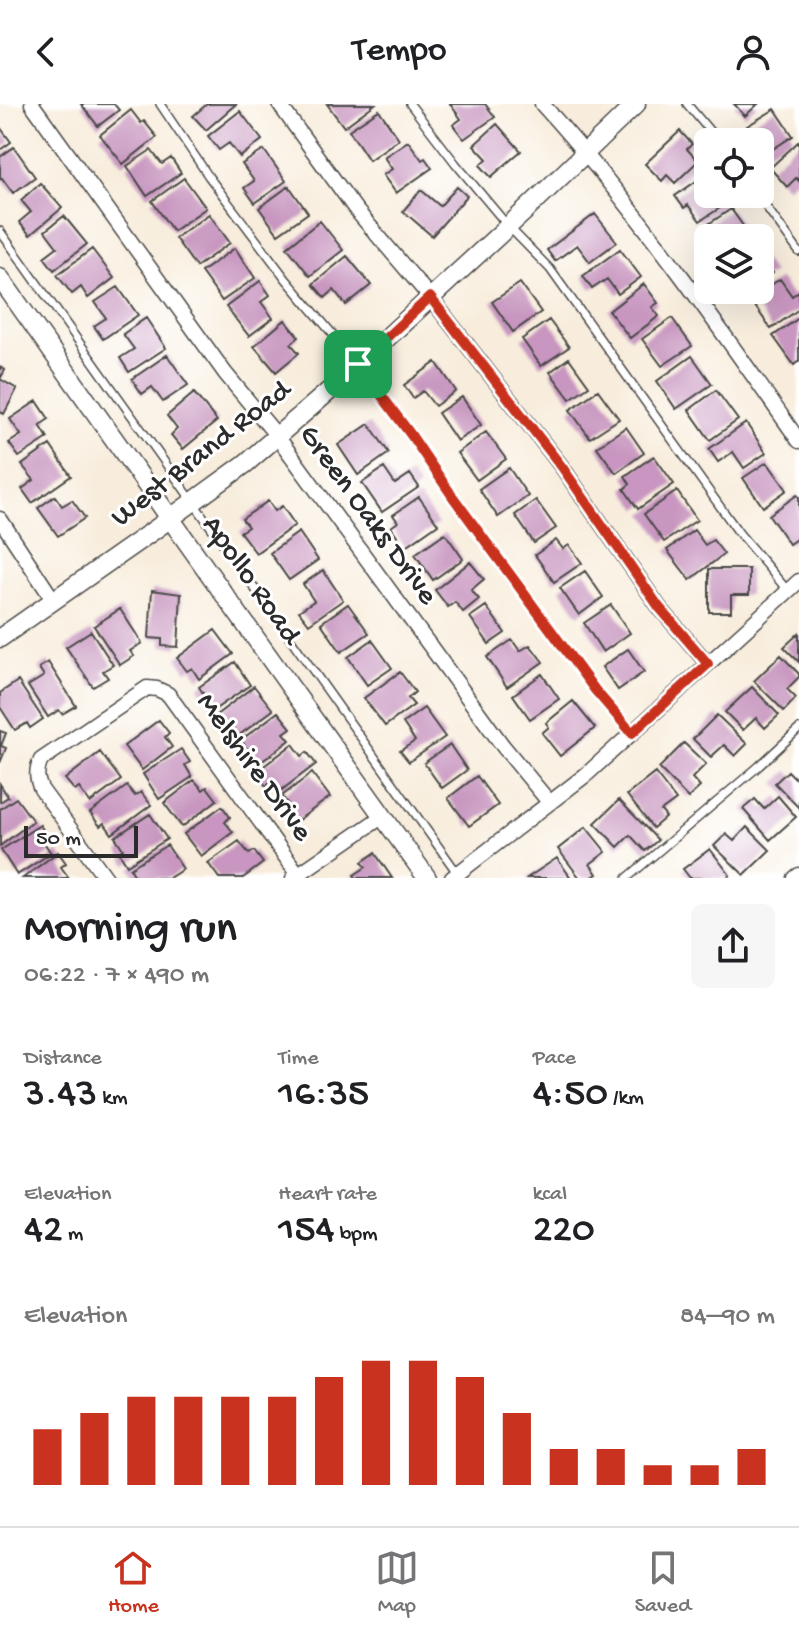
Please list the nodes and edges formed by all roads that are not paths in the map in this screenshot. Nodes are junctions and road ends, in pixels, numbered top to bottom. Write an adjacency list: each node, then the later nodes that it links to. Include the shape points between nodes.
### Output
1 (32, 104): 17 (street, Green Oaks Drive, via 225,373)
2 (160, 104): 16 (lane, via 276,266)
3 (279, 104): 15 (street, via 356,210)
4 (410, 104): 11 (lane)
5 (542, 104): 9 (street)
6 (636, 104): 9 (street, West Brand Road)
7 (687, 104): 8 (lane)
8 (707, 128)
9 (586, 152): 11 (street, West Brand Road); 18 (street, via 692,289)
10 (767, 208): 13 (lane)
11 (508, 226): 15 (street, West Brand Road); 22 (lane, via 550,269 739,533)
12 (0, 231): 19 (lane)
13 (799, 252)
14 (3, 288): 20 (street, Apollo Road)
15 (430, 297): 16 (street, West Brand Road); 25 (street, via 562,467 659,607)
16 (358, 364): 17 (street, West Brand Road); 27 (lane, via 595,690)
17 (277, 436): 19 (street, West Brand Road); 28 (street, Green Oaks Drive)
18 (799, 441)
19 (193, 502): 20 (street, West Brand Road); 31 (lane)
20 (171, 518): 23 (street, West Brand Road); 29 (street, Apollo Road)
21 (0, 519): 23 (street)
22 (794, 586): 25 (street)
23 (54, 601): 24 (street, West Brand Road)
24 (0, 638)
25 (708, 664): 27 (street)
26 (799, 729): 34 (lane)
27 (632, 733): 28 (street)
28 (549, 802): 31 (street)
29 (383, 816): 30 (street, Melshire Drive); 33 (street, Apollo Road)
30 (296, 876): 32 (street, Melshire Drive, via 168,694 147,688 41,760 37,770 41,789)
31 (455, 876)
32 (106, 878)
33 (427, 878)
34 (627, 878)

